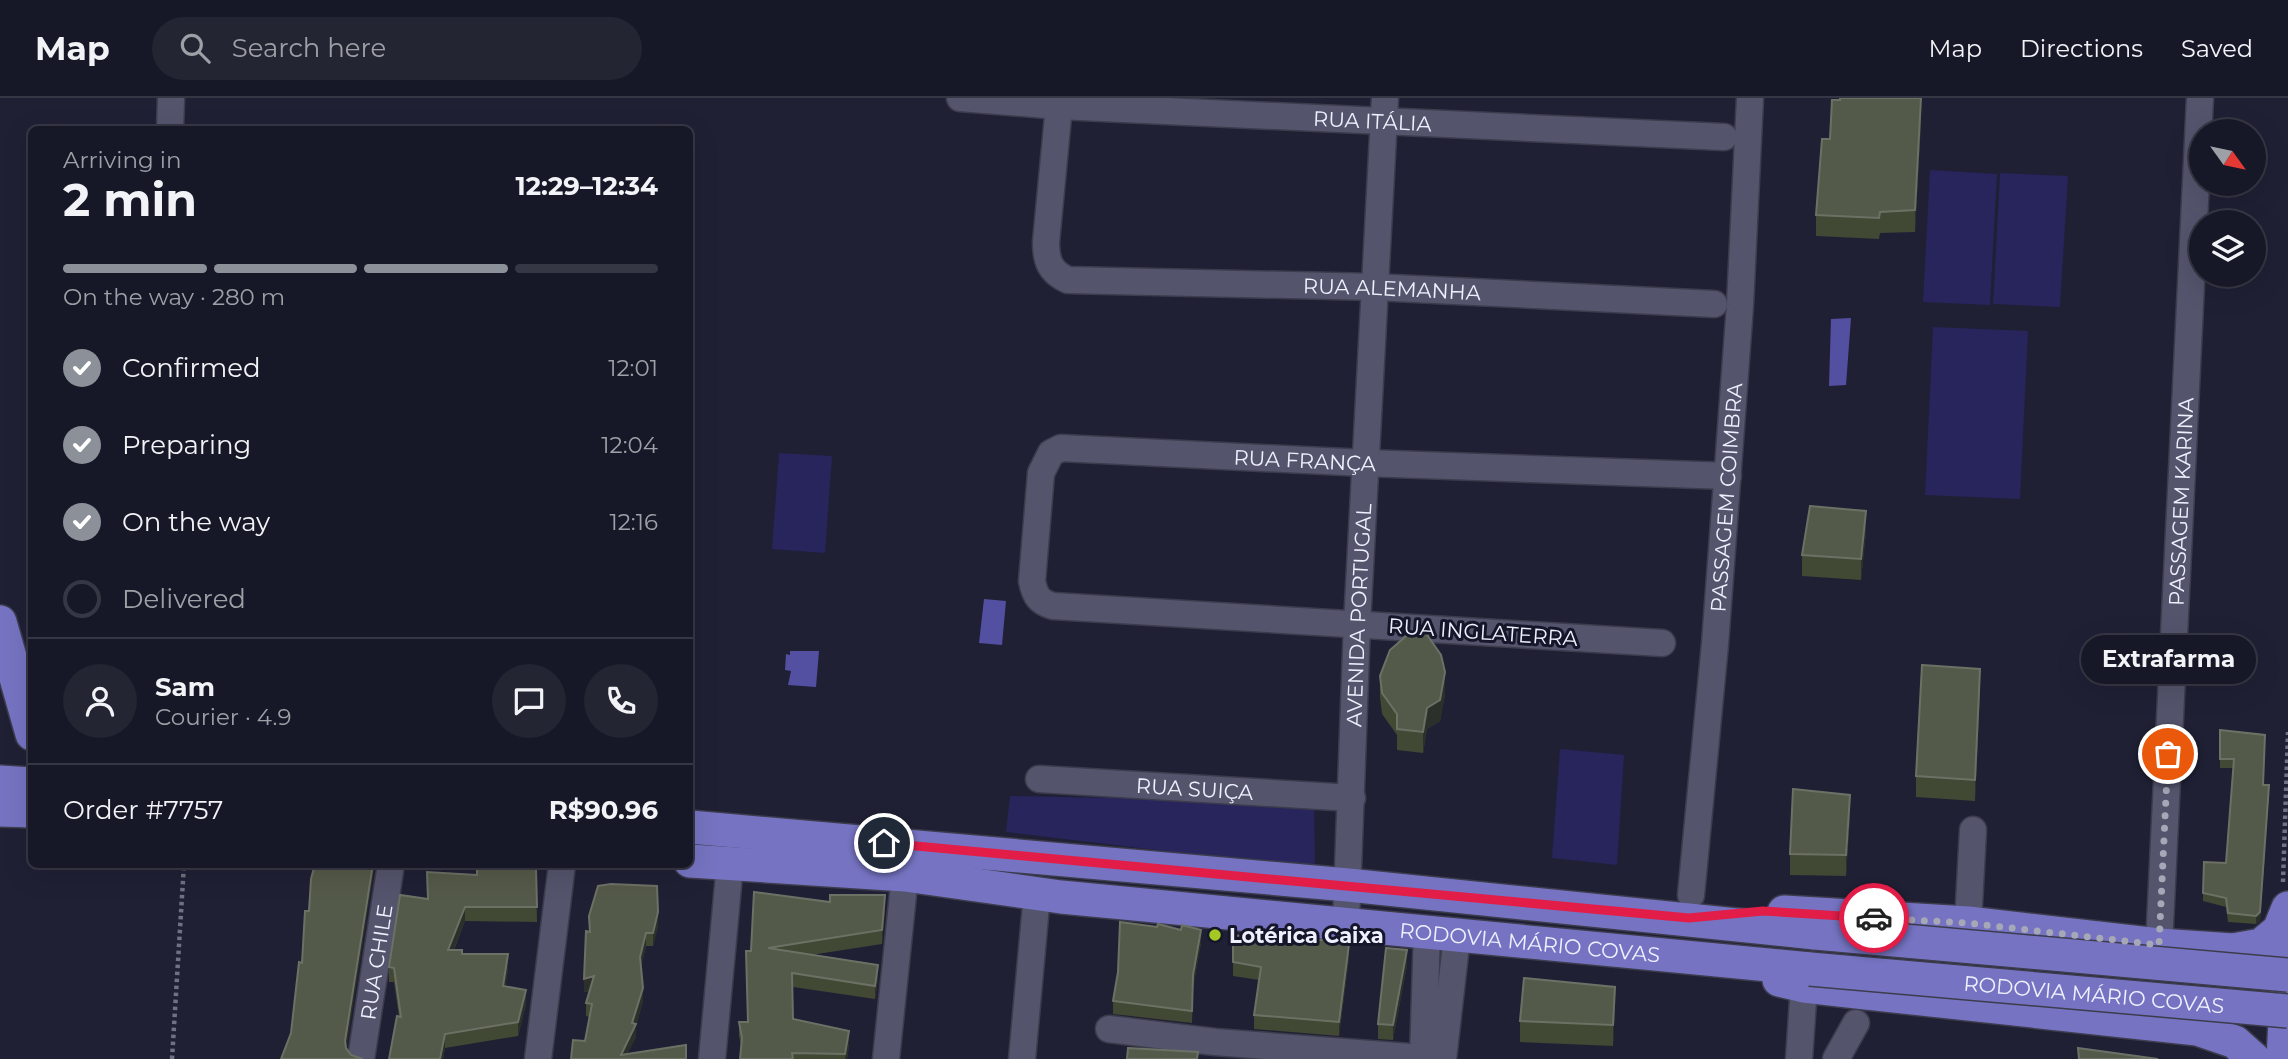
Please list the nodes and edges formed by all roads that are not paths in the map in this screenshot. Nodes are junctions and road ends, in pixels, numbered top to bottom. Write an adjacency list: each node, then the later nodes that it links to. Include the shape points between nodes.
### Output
1 (171, 98): 8 (street)
2 (960, 98): 5 (street, RUA ITÁLIA)
3 (1750, 98): 13 (street, PASSAGEM COIMBRA)
4 (2200, 98): 39 (street, PASSAGEM KARINA)
5 (1026, 100): 6 (street, RUA ITÁLIA)
6 (1059, 106): 7 (street, RUA ITÁLIA); 10 (street, RUA ALEMANHA, via 1046,242 1046,259 1058,275 1068,280)
7 (1384, 110): 9 (street, RUA ITÁLIA); 10 (street, AVENIDA PORTUGAL)
8 (170, 126)
9 (1724, 137)
10 (1374, 287): 11 (street, RUA ALEMANHA); 12 (street, AVENIDA PORTUGAL)
11 (1714, 304)
12 (1365, 463): 13 (street, RUA FRANÇA); 14 (street, RUA FRANÇA, via 1061,448 1051,453 1041,473 1032,582 1042,603); 16 (street, AVENIDA PORTUGAL)
13 (1728, 476): 34 (street, PASSAGEM COIMBRA)
14 (1053, 606): 16 (street, RUA INGLATERRA)
15 (0, 622): 18 (main road)
16 (1357, 624): 17 (street, RUA INGLATERRA); 22 (street, AVENIDA PORTUGAL)
17 (1662, 643)
18 (28, 720)
19 (1039, 779): 22 (street, RUA SUIÇA)
20 (0, 782): 21 (main road)
21 (28, 784)
22 (1352, 798): 32 (street, AVENIDA PORTUGAL)
23 (0, 810): 24 (main road)
24 (28, 811)
25 (693, 827): 32 (main road, RODOVIA MÁRIO COVAS)
26 (1973, 830): 37 (street)
27 (693, 861): 28 (main road, RODOVIA MÁRIO COVAS)
28 (730, 864): 31 (main road, RODOVIA MÁRIO COVAS); 50 (street)
29 (390, 868): 48 (street, RUA CHILE)
30 (562, 868): 49 (street)
31 (905, 875): 33 (main road, RODOVIA MÁRIO COVAS); 51 (street)
32 (1348, 885): 34 (main road, RODOVIA MÁRIO COVAS); 36 (street, AVENIDA PORTUGAL)
33 (1037, 894): 36 (main road, RODOVIA MÁRIO COVAS); 52 (street)
34 (1690, 907): 37 (main road); 41 (main road, RODOVIA MÁRIO COVAS, bridge, via 1815,933)
35 (2288, 908): 39 (main road, via 2279,930 2261,945 2233,950)
36 (1346, 923): 38 (main road, RODOVIA MÁRIO COVAS)
37 (1968, 923): 39 (main road)
38 (1442, 934): 42 (main road, RODOVIA MÁRIO COVAS, via 1691,959); 53 (street)
39 (2159, 945)
40 (2288, 959): 47 (main road)
41 (2288, 975)
42 (1807, 978): 43 (main road, RODOVIA MÁRIO COVAS, bridge); 47 (main road, via 2197,1029); 54 (street)
43 (2288, 1011)
44 (1856, 1023): 55 (street)
45 (1109, 1029): 46 (street)
46 (1215, 1051): 53 (street)
47 (2273, 1057)
48 (361, 1059)
49 (538, 1059)
50 (712, 1059)
51 (886, 1059)
52 (1022, 1059)
53 (1431, 1059)
54 (1799, 1059)
55 (1836, 1059)

